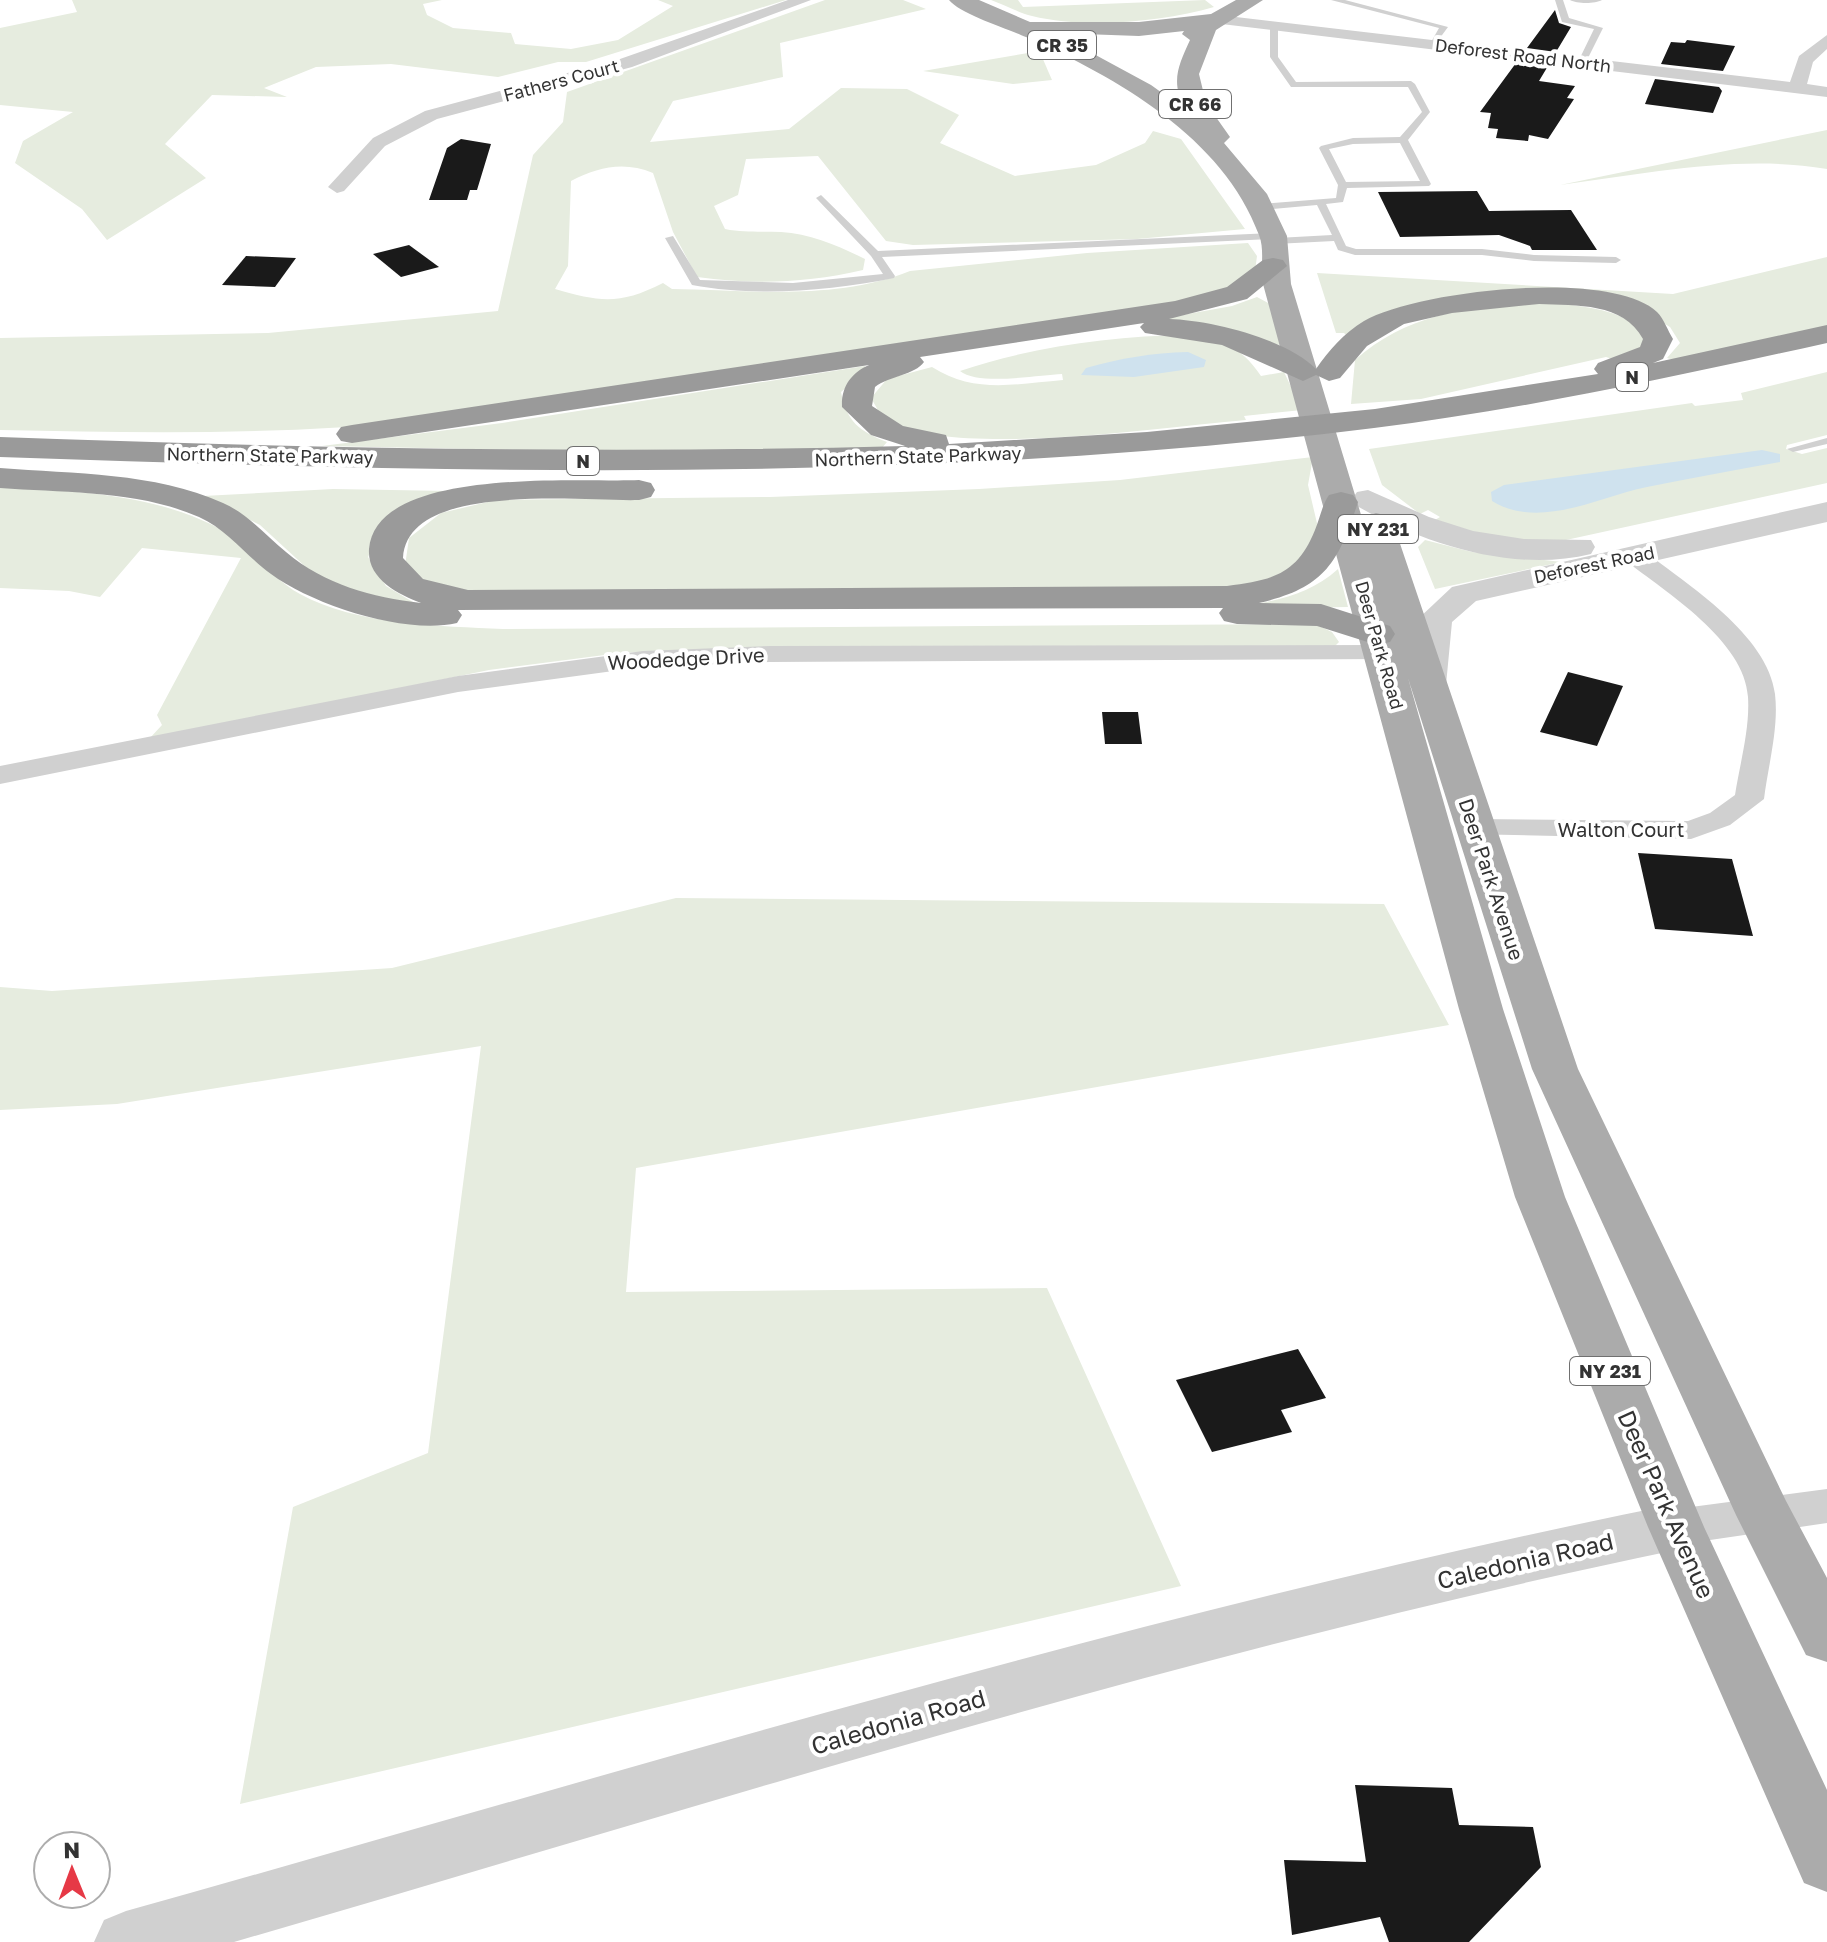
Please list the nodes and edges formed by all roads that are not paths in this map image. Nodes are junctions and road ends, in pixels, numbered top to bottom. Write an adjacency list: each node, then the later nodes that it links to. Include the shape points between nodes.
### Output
1 (803, 0): 23 (street, Fathers Court, via 626,63 431,115 379,142)
2 (961, 0): 8 (main road, Deer Park Road / CR 35); 11 (main road)
3 (1252, 0): 9 (main road)
4 (1335, 0): 13 (lane, via 1444,27)
5 (1559, 0): 15 (lane, via 1565,20 1599,28)
6 (1574, 0): 7 (lane)
7 (1598, 0)
8 (1020, 24): 11 (main road); 19 (main road, Deer Park Road / CR 35)
9 (1212, 24): 10 (street, Deforest Road North); 11 (main road); 14 (main road); 21 (main road, CR 66, via 1187,75 1188,87)
10 (1274, 25): 13 (street, Deforest Road North); 20 (lane, via 1274,57 1294,85 1411,84 1426,112)
11 (1105, 29)
12 (1827, 40): 17 (street, via 1805,60)
13 (1434, 44): 15 (street, Deforest Road North)
14 (1172, 48)
15 (1582, 62): 17 (street, Deforest Road North)
16 (1160, 75): 19 (main road, CR 66)
17 (1797, 88): 18 (street, Deforest Road North)
18 (1827, 92)
19 (1159, 101): 21 (main road, Deer Park Road / CR 35)
20 (1403, 140): 22 (lane, via 1353,141 1324,148); 22 (lane, via 1426,184)
21 (1240, 171): 26 (main road, Deer Park Road / CR 35)
22 (1343, 185): 25 (lane, via 1340,200)
23 (337, 187)
24 (821, 198): 30 (lane)
25 (1321, 204): 26 (lane); 28 (lane)
26 (1261, 207): 29 (main road, Deer Park Road / CR 35)
27 (670, 238): 30 (lane, via 696,283 745,289 815,288 890,276)
28 (1338, 238): 29 (lane); 31 (lane, via 1342,248 1355,252)
29 (1274, 248): 30 (lane); 34 (main road, Deer Park Road / NY 231, via 1296,266); 39 (highway, via 1237,293 1198,305 405,428 259,440)
30 (875, 254)
31 (1616, 260)
32 (1827, 334): 35 (highway, Northern State Parkway / N)
33 (1827, 352): 35 (highway, Northern State Parkway / N, via 1649,393)
34 (1316, 372): 35 (highway, via 1375,326 1431,306 1479,298 1595,300 1638,315 1658,334 1652,353 1628,363); 36 (highway, via 1218,334 1138,328 900,364 866,378 856,391 857,407 869,421 921,441); 45 (main road, Deer Park Road / NY 231)
35 (1442, 419): 38 (highway, Northern State Parkway / N)
36 (1165, 441): 38 (highway, Northern State Parkway / N); 39 (highway, Northern State Parkway / N, via 743,461 469,460)
37 (1827, 441): 40 (lane)
38 (1236, 443): 43 (highway, Northern State Parkway / N, via 1034,468)
39 (0, 445)
40 (1793, 449)
41 (0, 468): 43 (highway, Northern State Parkway / N, via 404,479)
42 (0, 478): 48 (highway, via 99,483 198,505 237,524 311,584 366,604 431,615 1289,612 1334,617)
43 (796, 479): 45 (highway, via 466,495 410,517 388,539 384,554 389,569 406,585 432,596 468,601 1227,597 1268,590 1313,568)
44 (1827, 494): 45 (street, Deforest Road, via 1608,542 1545,549 1457,538)
45 (1355, 500): 48 (main road, Deer Park Road / NY 231); 49 (main road, Deer Park Road / NY 231)
46 (1827, 512): 47 (street, Deforest Road)
47 (1635, 556): 49 (street, Deforest Road, via 1489,585 1453,600 1431,629); 52 (street, Walton Court, via 1716,622 1742,650 1762,690 1749,799 1691,830)
48 (1380, 644): 50 (street, Woodedge Drive, via 658,657 458,684); 52 (main road, Deer Park Road / NY 231)
49 (1428, 685): 51 (main road, Deer Park Road / NY 231)
50 (0, 775)
51 (1458, 776): 52 (main road, Deer Park Avenue / NY 231)
52 (1458, 846): 54 (main road, Deer Park Avenue / NY 231, via 1555,1069); 55 (main road, Deer Park Avenue / NY 231, via 1481,1009 1540,1197)
53 (1827, 1506): 54 (street)
54 (1764, 1515): 55 (street); 56 (main road, Deer Park Avenue / NY 231)
55 (1676, 1527): 57 (main road, Deer Park Avenue / NY 231); 58 (street, Caledonia Road, via 1509,1561 1058,1676)
56 (1827, 1636)
57 (1827, 1861)
58 (126, 1942)

